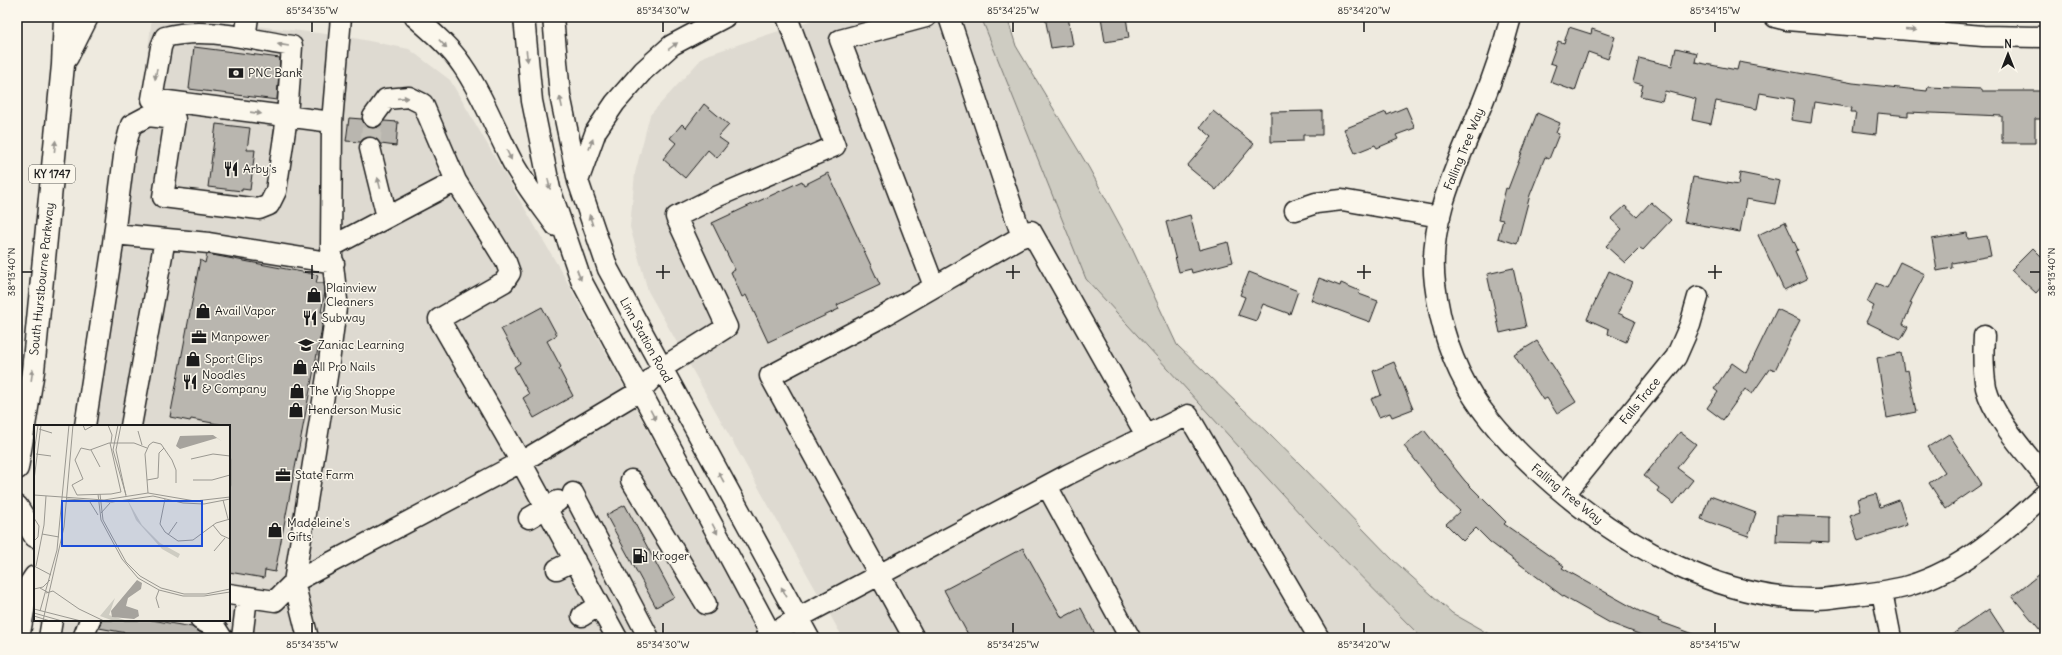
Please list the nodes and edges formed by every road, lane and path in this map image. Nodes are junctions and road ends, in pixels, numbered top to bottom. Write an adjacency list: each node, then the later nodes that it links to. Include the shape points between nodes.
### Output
1 (65, 17): 17 (main road, South Hurstbourne Parkway / KY 1747)
2 (87, 17): 17 (main road)
3 (248, 17): 16 (street)
4 (341, 17): 21 (street)
5 (415, 17): 30 (street, one-way to 30, via 462,64 513,163 535,198)
6 (524, 17): 30 (street, one-way to 30, via 532,101 550,189)
7 (553, 17): 24 (street, Linn Station Road, one-way to 7, via 560,95)
8 (725, 17): 24 (street, one-way to 8, via 596,131 615,103 643,71 672,46)
9 (787, 17): 36 (street, via 835,146 676,217 727,327)
10 (926, 17): 14 (street)
11 (949, 17): 29 (street)
12 (1511, 17): 27 (street, Falling Tree Way, via 1501,54 1447,185)
13 (1775, 17): 15 (street, one-way to 15, via 1983,36)
14 (889, 22): 33 (street, via 840,40)
15 (2045, 37)
16 (245, 38): 18 (street, one-way to 18, via 179,33 165,36); 19 (street, one-way to 16, via 292,46)
17 (63, 65): 42 (main road, South Hurstbourne Parkway / KY 1747, one-way to 17, via 33,371)
18 (150, 107): 19 (street, one-way to 19); 19 (street, via 175,119 163,197 259,209 269,205 276,191); 28 (street, via 131,125 125,148)
19 (287, 117): 21 (street)
20 (373, 117): 23 (street, one-way to 23, via 386,99 409,97 423,104)
21 (332, 122): 32 (street)
22 (370, 148): 26 (street, one-way to 22)
23 (456, 181): 26 (street); 41 (street, via 506,262 510,273 504,282 439,320)
24 (578, 181): 36 (street, Linn Station Road, one-way to 24, via 608,269)
25 (1295, 210): 27 (street, via 1316,203 1342,200)
26 (387, 217): 32 (street)
27 (1440, 217): 46 (street, Falling Tree Way, via 1434,250 1434,282 1443,331 1451,355 1463,380 1491,422 1517,452)
28 (114, 234): 31 (street); 38 (street)
29 (1022, 237): 33 (street); 40 (street, via 1031,231)
30 (566, 238): 37 (street, one-way to 37, via 581,280)
31 (166, 239): 32 (street); 39 (street)
32 (333, 255): 56 (street, via 337,300)
33 (934, 286): 54 (street, via 882,317 770,376)
34 (1698, 297): 46 (street, Falls Trace, via 1690,325 1676,357)
35 (1984, 336): 43 (street, via 1983,364 1987,390 2004,425)
36 (662, 368): 37 (street); 62 (street, Linn Station Road, one-way to 36)
37 (640, 391): 41 (street); 67 (street, one-way to 67)
38 (85, 425)
39 (131, 425)
40 (1146, 435): 45 (street); 78 (street, via 1188,414)
41 (522, 462): 48 (street); 56 (street)
42 (17, 468)
43 (2045, 477)
44 (631, 480): 59 (street)
45 (1047, 486): 54 (street); 77 (street)
46 (1565, 494): 57 (street, Falling Tree Way, via 1602,523 1650,553 1713,580 1786,597 1817,599)
47 (2045, 494): 57 (street, Falling Tree Way, via 1975,554 1935,576)
48 (559, 501): 50 (street); 52 (street); 74 (street)
49 (17, 507): 51 (main road)
50 (528, 518)
51 (34, 534)
52 (575, 560): 53 (street); 60 (street)
53 (557, 570)
54 (880, 575): 62 (street); 76 (street)
55 (34, 578): 68 (main road, via 27,589)
56 (294, 582): 58 (street, via 275,601); 66 (street)
57 (1882, 592): 79 (street)
58 (238, 595): 72 (street)
59 (706, 604)
60 (599, 605): 61 (street); 73 (street)
61 (582, 616)
62 (798, 618): 67 (street); 75 (street, Linn Station Road)
63 (52, 621): 69 (street)
64 (90, 621): 70 (street)
65 (203, 621): 71 (street, via 215,627)
66 (313, 634)
67 (770, 637)
68 (18, 638)
69 (49, 638)
70 (83, 638)
71 (222, 638)
72 (242, 638)
73 (617, 638)
74 (649, 638)
75 (809, 638)
76 (914, 638)
77 (1130, 638)
78 (1320, 638)
79 (1891, 638)

